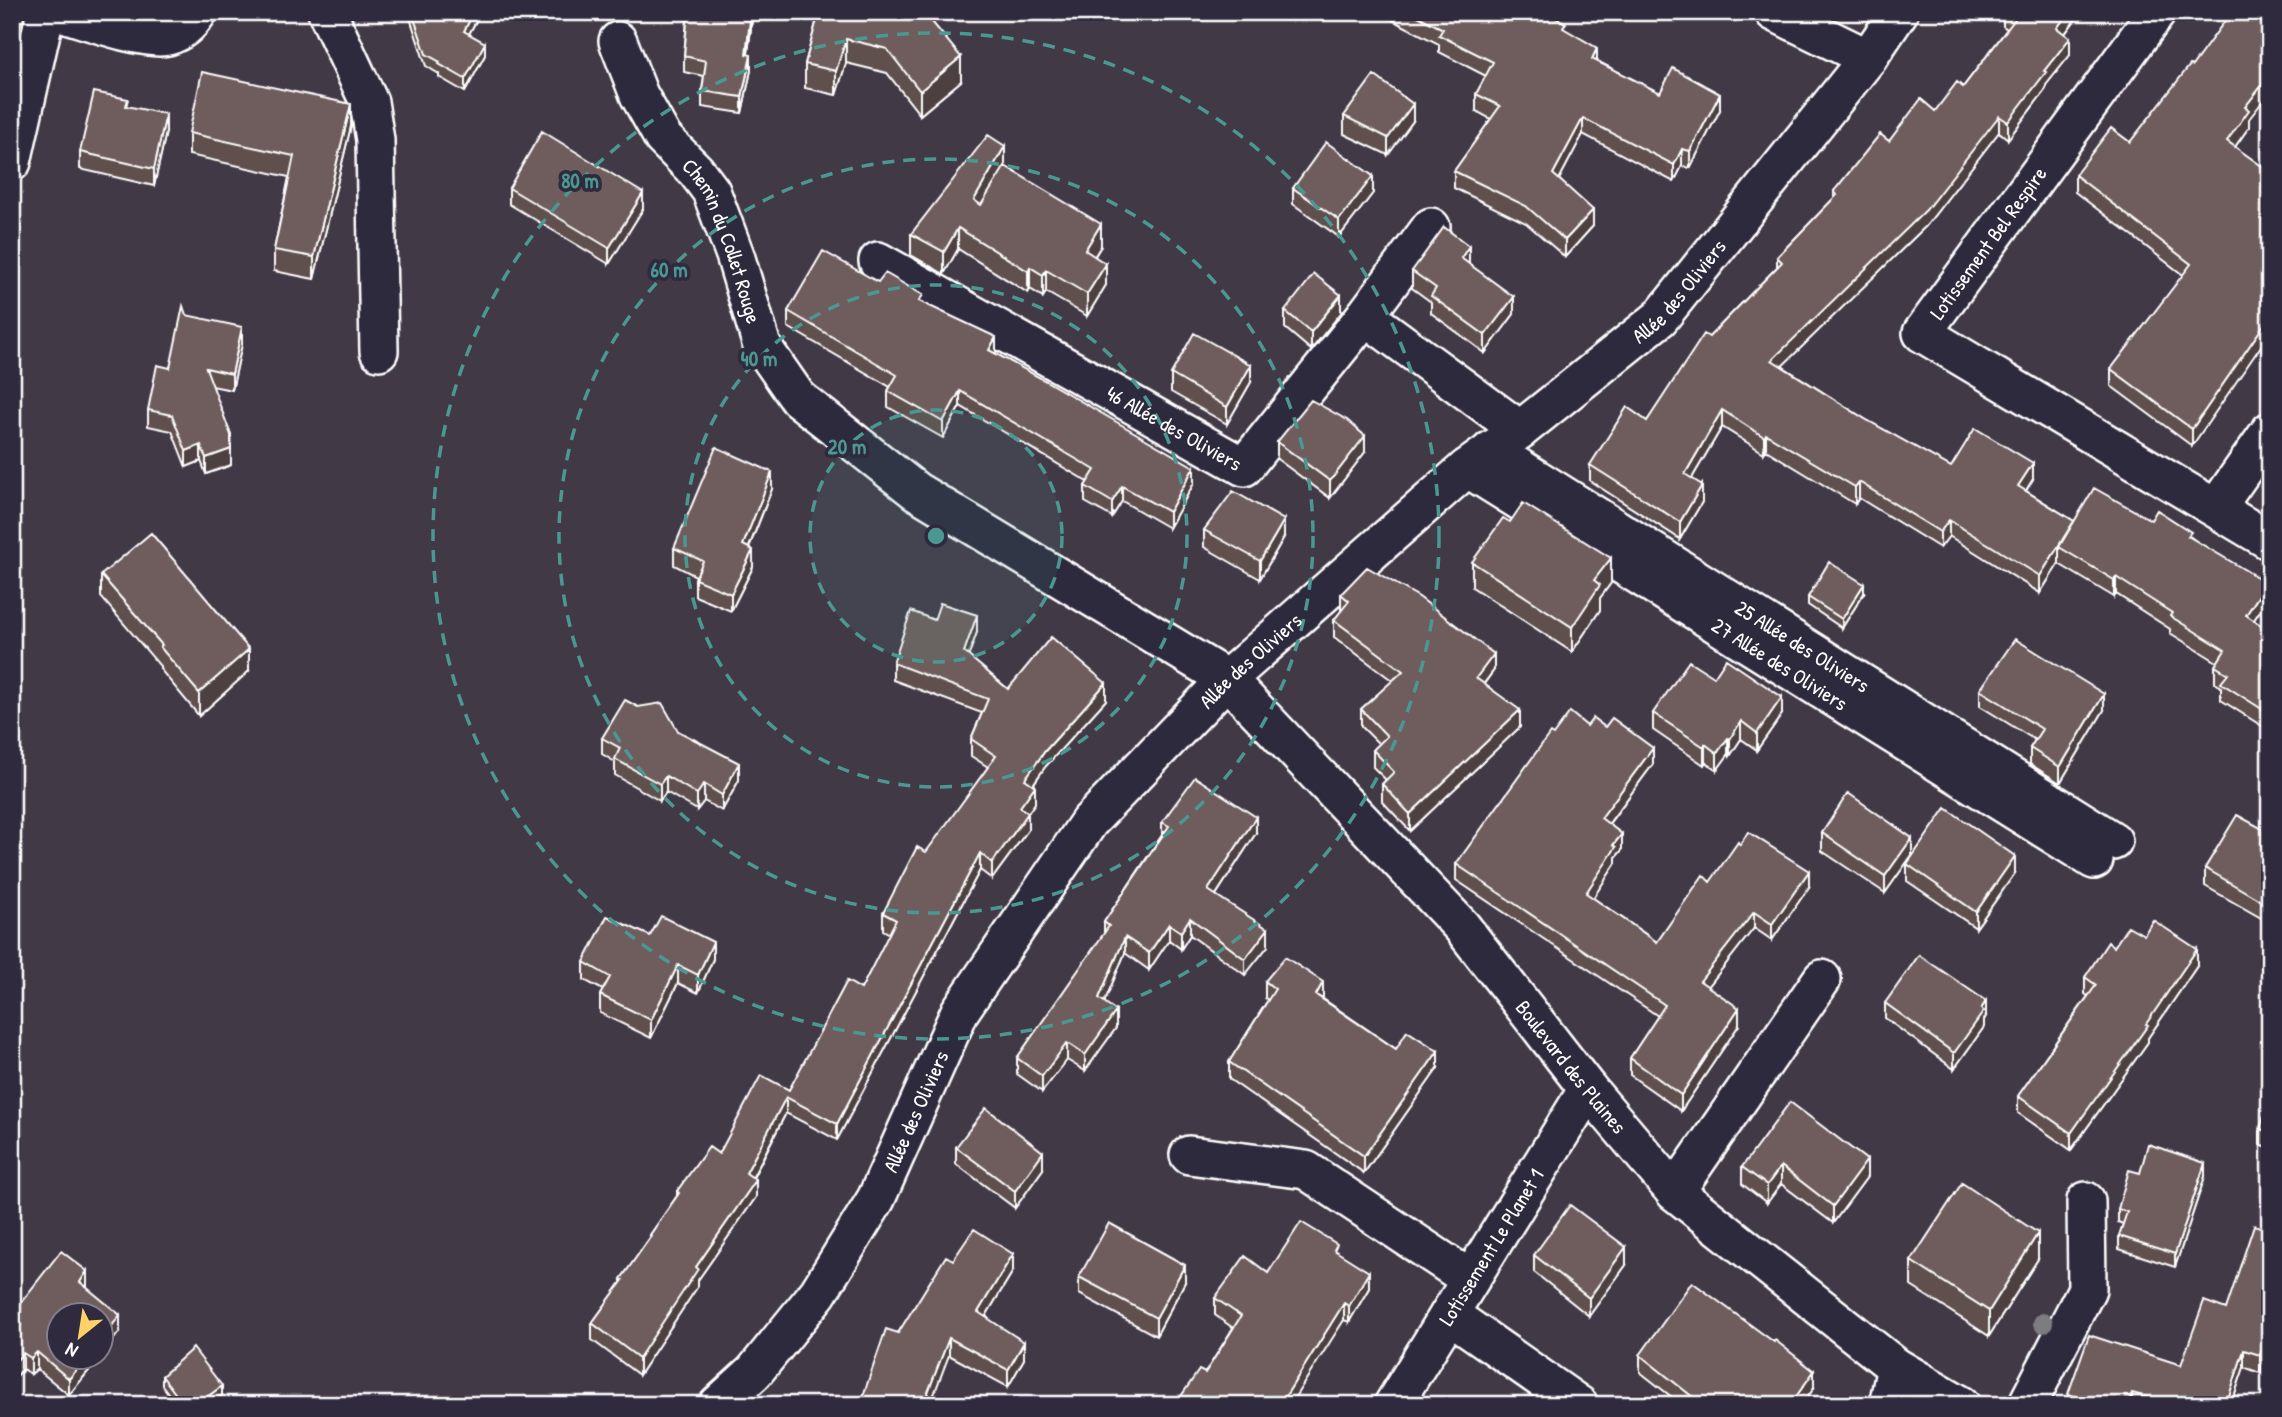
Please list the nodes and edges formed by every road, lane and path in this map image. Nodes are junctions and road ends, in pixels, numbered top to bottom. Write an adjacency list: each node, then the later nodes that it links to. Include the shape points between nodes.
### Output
1 (58, 12): 2 (street, via 151,37 169,36 190,25); 9 (street, via 43,24)
2 (198, 12)
3 (327, 12): 13 (street, via 369,102 373,128)
4 (1774, 12): 8 (street)
5 (1899, 12): 8 (street, Allée des Oliviers)
6 (2157, 12): 16 (street, Lotissement Bel Respire, via 1922,333)
7 (618, 41): 18 (street, Chemin du Collet Rouge, via 639,95 663,138 711,191 762,346 798,398 916,491)
8 (1868, 58): 15 (street, Allée des Oliviers, via 1660,318)
9 (12, 162)
10 (1431, 227): 12 (street)
11 (878, 261): 12 (street, 46 Allée des Oliviers, via 1244,467)
12 (1365, 316): 15 (street)
13 (379, 351)
14 (2270, 431): 16 (street)
15 (1493, 449): 18 (street, Allée des Oliviers); 19 (street, 25 Allée des Oliviers)
16 (2216, 508): 17 (street, Lotissement Bel Respire)
17 (2270, 541)
18 (1227, 680): 21 (street, Boulevard des Plaines, via 1462,927); 28 (street, Allée des Oliviers, via 1088,822 960,1011 876,1199)
19 (2104, 851)
20 (1822, 979): 23 (street)
21 (1588, 1089): 23 (street, Boulevard des Plaines); 25 (street, Lotissement Le Planet 1)
22 (1189, 1155): 25 (street, via 1306,1170)
23 (1675, 1192): 27 (street, Boulevard des Plaines)
24 (2087, 1201): 34 (street, via 2087,1289)
25 (1470, 1279): 26 (street, Lotissement Le Planet 1)
26 (1449, 1314): 30 (street, Lotissement Le Planet 1); 31 (street)
27 (1896, 1367): 32 (street); 33 (street, Boulevard des Plaines)
28 (757, 1388): 29 (street, Allée des Oliviers)
29 (718, 1405)
30 (1392, 1405)
31 (1579, 1405)
32 (1888, 1405)
33 (1961, 1405)
34 (2026, 1405)

